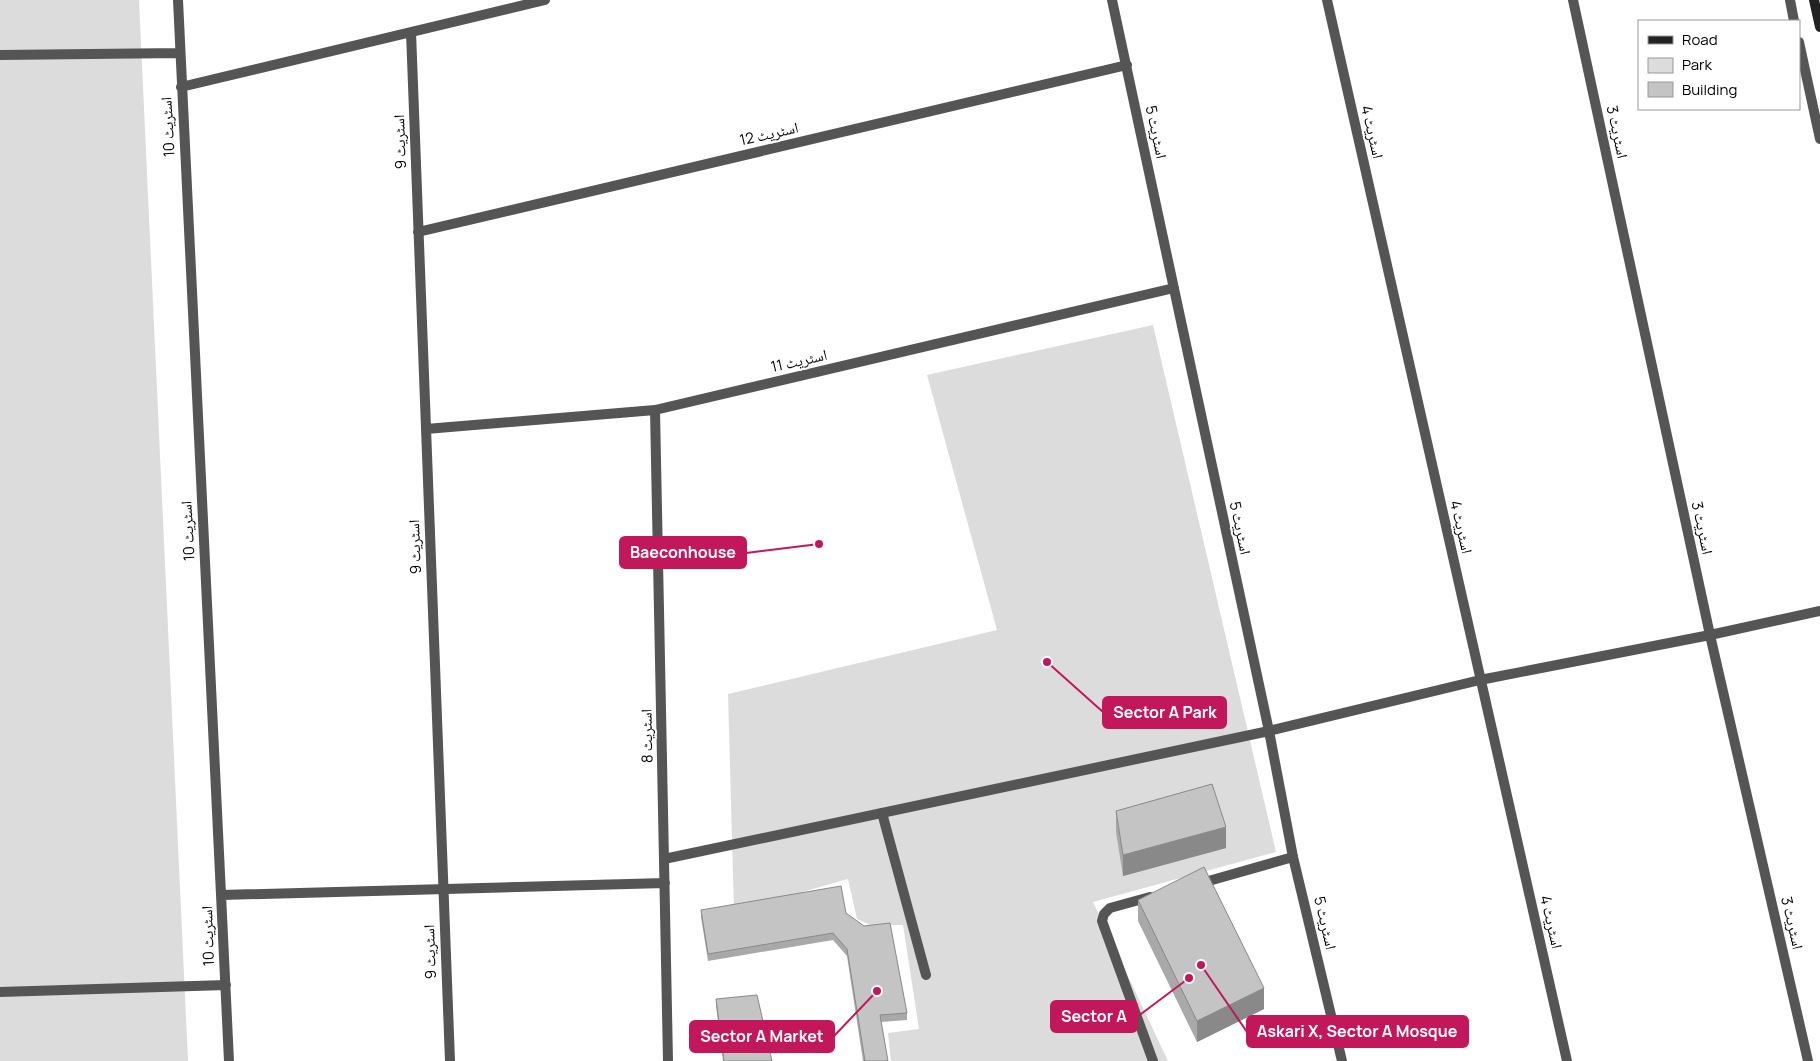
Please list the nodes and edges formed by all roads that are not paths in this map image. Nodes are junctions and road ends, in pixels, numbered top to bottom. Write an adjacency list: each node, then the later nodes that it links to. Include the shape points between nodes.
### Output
1 (178, 0): 12 (street, اسٹریٹ 10)
2 (545, 0): 10 (street)
3 (1112, 0): 14 (street, اسٹریٹ 5)
4 (1327, 0): 23 (street, اسٹریٹ 4)
5 (1573, 0): 22 (street, اسٹریٹ 3)
6 (1790, 0): 8 (street)
7 (1814, 0): 9 (street)
8 (1794, 20)
9 (1820, 27)
10 (411, 32): 15 (street); 17 (street, اسٹریٹ 9)
11 (1800, 47): 16 (street)
12 (180, 53): 13 (street); 15 (street, اسٹریٹ 10)
13 (0, 55)
14 (1127, 65): 17 (street, اسٹریٹ 12); 18 (street, اسٹریٹ 5)
15 (181, 87): 31 (street, اسٹریٹ 10)
16 (1820, 139)
17 (418, 232): 20 (street, اسٹریٹ 9)
18 (1174, 288): 19 (street, اسٹریٹ 11); 24 (street, اسٹریٹ 5)
19 (655, 410): 20 (street, اسٹریٹ 11); 27 (street, اسٹریٹ 8)
20 (426, 429): 30 (street, اسٹریٹ 9)
21 (1820, 611): 22 (street)
22 (1710, 635): 23 (street); 42 (street, اسٹریٹ 3)
23 (1480, 680): 24 (street); 41 (street, اسٹریٹ 4)
24 (1269, 731): 25 (street); 26 (street, اسٹریٹ 5)
25 (882, 813): 27 (street); 33 (street)
26 (1293, 857): 29 (street); 40 (street, اسٹریٹ 5)
27 (664, 860): 28 (street, اسٹریٹ 8)
28 (665, 883): 30 (street); 38 (street, اسٹریٹ 8)
29 (1184, 888)
30 (443, 889): 31 (street); 37 (street, اسٹریٹ 9)
31 (222, 895): 34 (street, اسٹریٹ 10)
32 (1156, 895): 39 (street, via 1110,908 1102,921)
33 (926, 975)
34 (226, 985): 35 (street); 36 (street, اسٹریٹ 10)
35 (0, 992)
36 (229, 1061)
37 (450, 1061)
38 (668, 1061)
39 (1152, 1061)
40 (1342, 1061)
41 (1567, 1061)
42 (1808, 1061)

